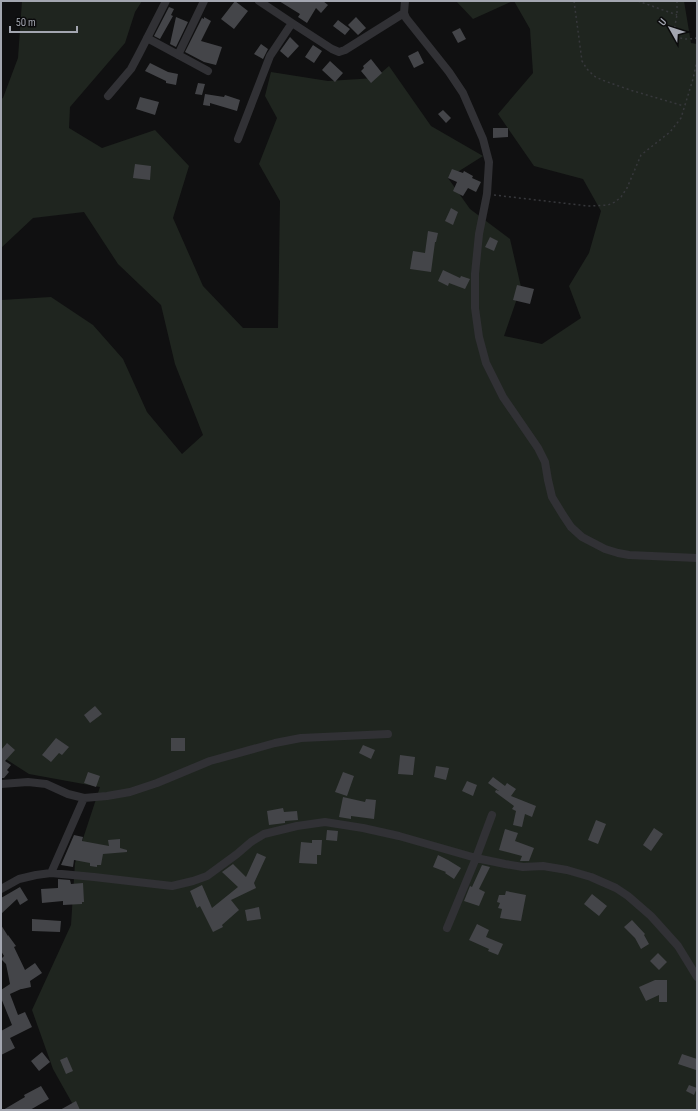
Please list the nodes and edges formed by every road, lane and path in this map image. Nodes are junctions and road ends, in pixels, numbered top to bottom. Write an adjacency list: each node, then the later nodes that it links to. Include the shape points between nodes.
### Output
1 (166, 1): 11 (street)
2 (204, 1): 13 (street)
3 (259, 1): 10 (street)
4 (405, 1): 8 (street)
5 (574, 1): 17 (path, via 582,61 594,76)
6 (638, 1): 9 (path)
7 (677, 1): 9 (path)
8 (404, 13): 10 (street, via 339,52); 19 (street, via 463,93 483,138 489,162)
9 (677, 15): 12 (path, via 675,34 686,39)
10 (292, 23): 18 (street, via 270,56)
11 (147, 38): 13 (street); 16 (street, via 130,69)
12 (697, 38)
13 (178, 55): 15 (street)
14 (697, 61): 17 (path)
15 (208, 71)
16 (108, 96)
17 (684, 106): 19 (path, via 681,118 670,132 641,155 627,188 615,202 588,206)
18 (238, 139)
19 (487, 194): 20 (street, via 475,274 475,308 479,337 486,363 503,397 545,462 552,497 571,527 582,537 606,548 629,555)
20 (697, 558)
21 (388, 734): 23 (street, via 301,738 275,743 210,761 130,792)
22 (1, 784): 23 (street, via 37,782)
23 (84, 798): 26 (street)
24 (492, 815): 25 (street)
25 (476, 858): 26 (street, via 399,836 325,822 264,834 206,876 172,886); 28 (street); 29 (street, via 522,867 543,866 567,870 616,888 651,916 678,946)
26 (51, 873): 27 (street, via 19,878)
27 (1, 889)
28 (447, 928)
29 (697, 977)

